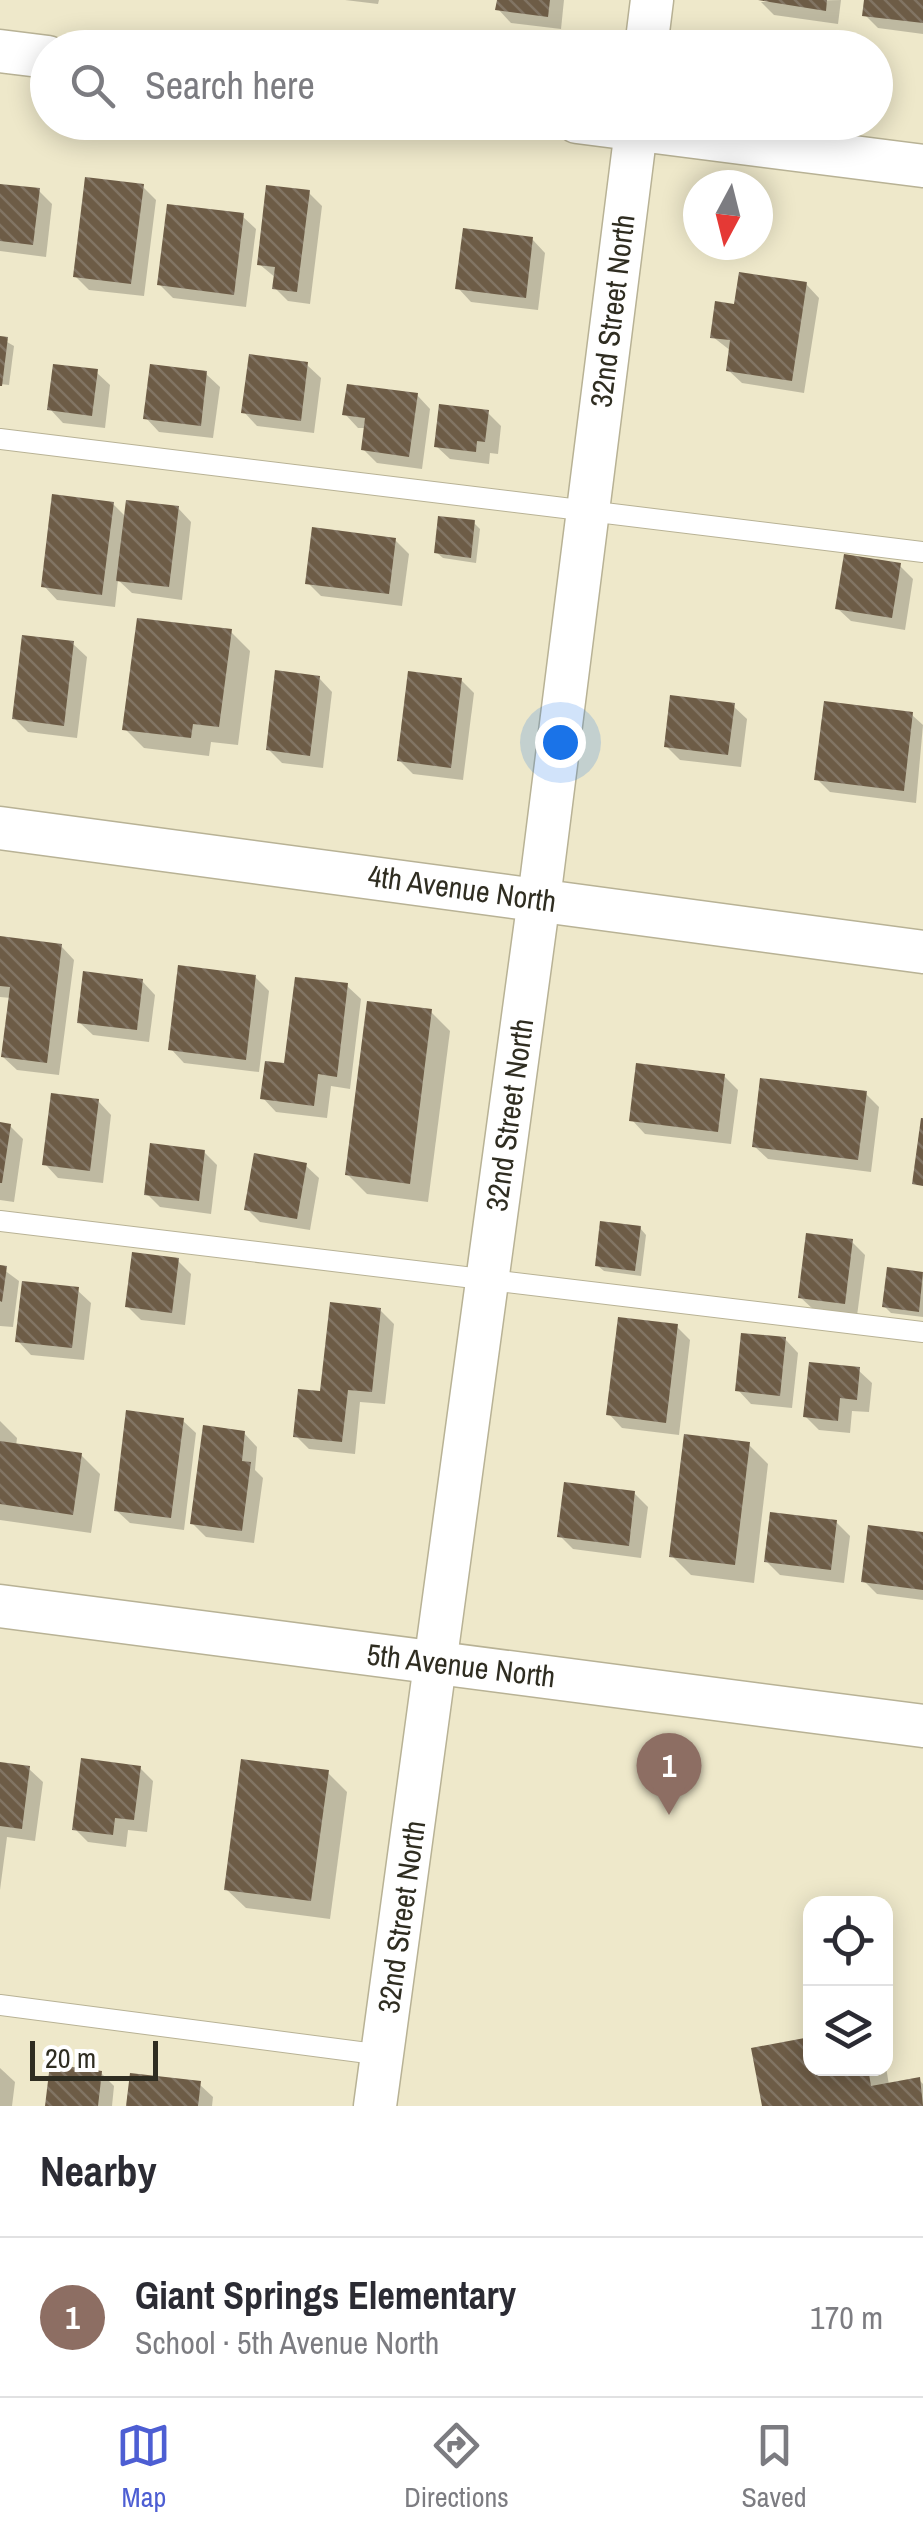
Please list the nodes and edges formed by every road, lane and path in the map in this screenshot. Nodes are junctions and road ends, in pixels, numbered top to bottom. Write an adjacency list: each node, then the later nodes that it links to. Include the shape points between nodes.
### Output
1 (652, 0): 2 (street)
2 (648, 30)
3 (0, 51): 4 (street)
4 (30, 54)
5 (634, 140): 9 (street, 32nd Street North)
6 (736, 140): 7 (street)
7 (923, 166)
8 (0, 438): 9 (lane)
9 (588, 511): 10 (lane); 12 (street, 32nd Street North)
10 (923, 552)
11 (0, 828): 12 (street, 4th Avenue North)
12 (539, 899): 13 (street, 4th Avenue North); 15 (street, 32nd Street North)
13 (923, 952)
14 (0, 1220): 15 (lane)
15 (487, 1282): 16 (lane); 18 (street, 32nd Street North)
16 (923, 1332)
17 (0, 1606): 18 (street, 5th Avenue North)
18 (436, 1663): 19 (street, 5th Avenue North); 21 (street, 32nd Street North)
19 (923, 1726)
20 (0, 2005): 21 (lane)
21 (383, 2054): 22 (street, 32nd Street North)
22 (375, 2106)

